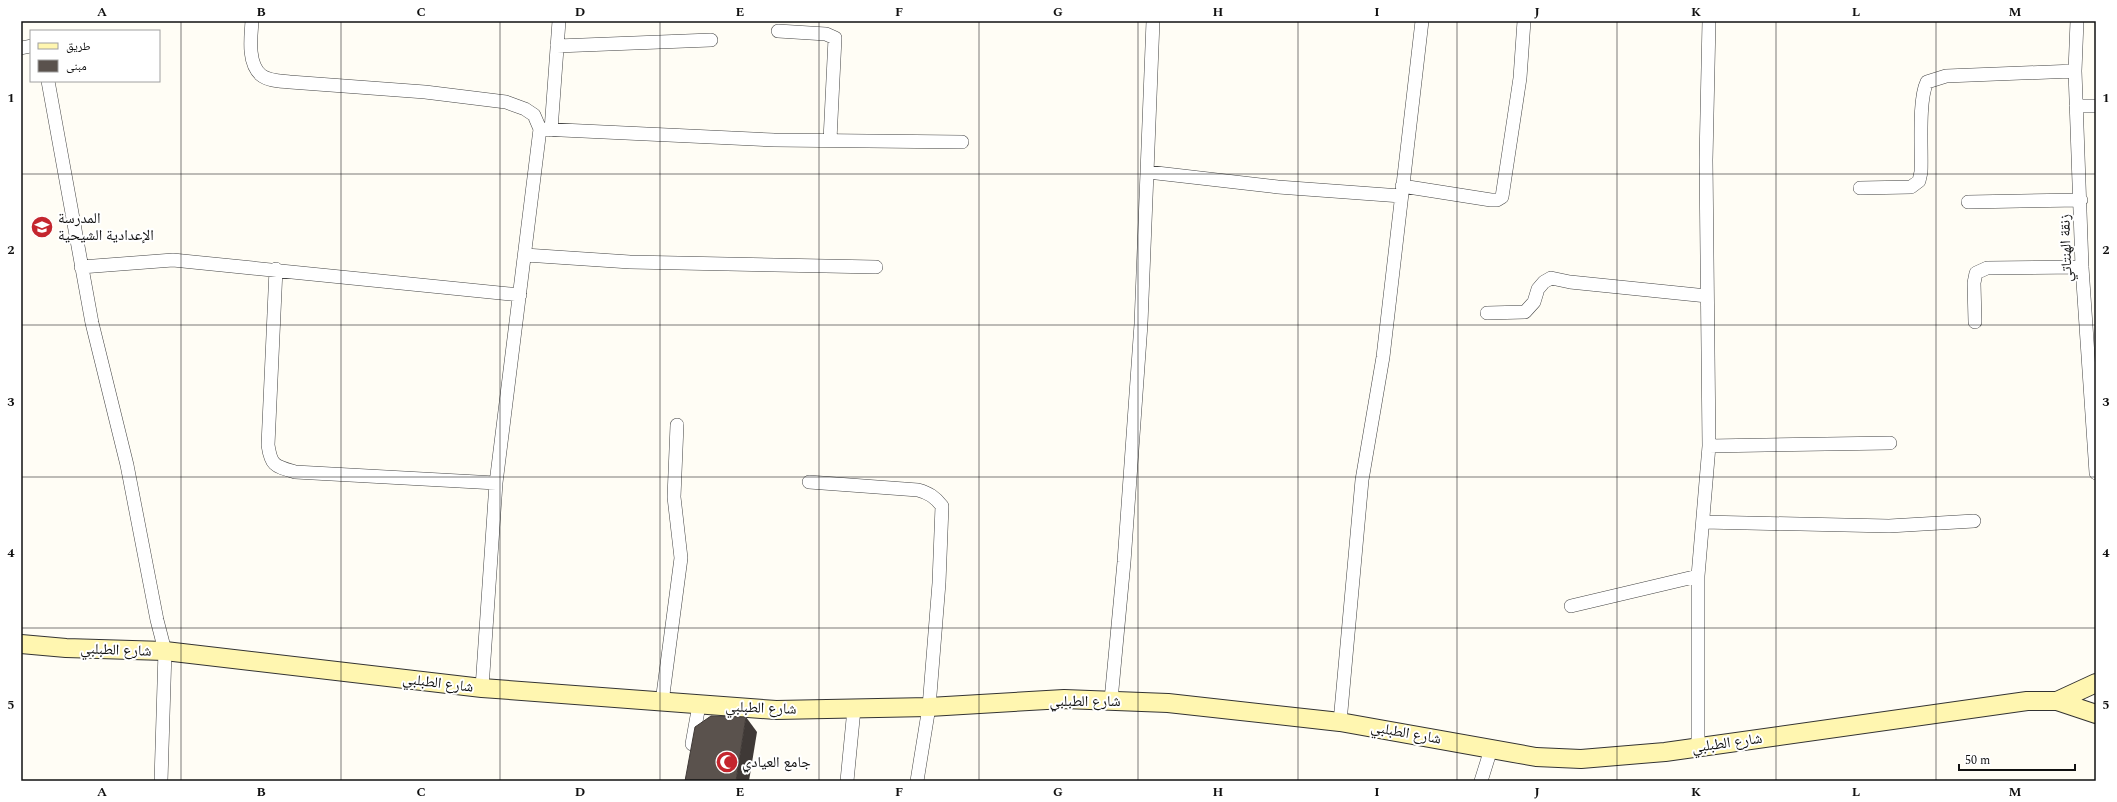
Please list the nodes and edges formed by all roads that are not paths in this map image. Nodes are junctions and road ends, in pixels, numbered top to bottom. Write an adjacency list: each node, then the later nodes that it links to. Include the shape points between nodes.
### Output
1 (252, 21): 15 (street, via 250,43 253,61 260,74 270,79 506,102 524,108)
2 (559, 21): 10 (street)
3 (1153, 21): 18 (street)
4 (1422, 21): 20 (street)
5 (1524, 21): 20 (street, via 1520,78 1502,197 1491,200)
6 (1709, 21): 29 (street)
7 (2077, 21): 11 (street, زنقة الهنتاتي)
8 (778, 31): 16 (street, via 826,34 835,38)
9 (711, 40): 10 (street)
10 (557, 46): 15 (street)
11 (2075, 72): 13 (street, زنقة الهنتاتي); 19 (street, via 1946,76 1927,82 1924,89 1921,172 1918,181 1911,187)
12 (48, 82): 24 (street)
13 (2076, 106): 14 (street); 21 (street, زنقة الهنتاتي)
14 (2096, 106)
15 (546, 130): 16 (street, via 730,139); 23 (street)
16 (830, 140): 17 (street)
17 (962, 142)
18 (1148, 172): 20 (street, via 1278,187); 48 (street, via 1141,324)
19 (1860, 188)
20 (1401, 191): 55 (street, via 1383,357 1362,480)
21 (2081, 200): 22 (street); 26 (street, زنقة الهنتاتي)
22 (1968, 202)
23 (525, 255): 25 (street, via 630,262); 28 (street)
24 (81, 267): 27 (street, via 173,260); 44 (street, via 127,465)
25 (876, 267)
26 (2082, 267): 31 (street, via 1987,268 1976,272); 35 (street, زنقة الهنتاتي)
27 (276, 269): 28 (street); 37 (street, via 268,445 270,458 276,466 295,472)
28 (520, 295): 37 (street)
29 (1707, 296): 30 (street, via 1551,278 1538,289 1534,302 1525,312); 34 (street)
30 (1487, 313)
31 (1976, 322)
32 (677, 425): 50 (street, via 674,497 681,558)
33 (1890, 443): 34 (street)
34 (1709, 446): 39 (street)
35 (2096, 473)
36 (809, 482): 52 (street, via 918,490 936,498 942,506)
37 (496, 483): 47 (street)
38 (1974, 521): 39 (street, via 1889,526)
39 (1704, 522): 40 (street)
40 (1698, 576): 41 (street); 56 (street)
41 (1570, 606)
42 (21, 644): 43 (street, شارع الطبلبي)
43 (66, 648): 44 (street, شارع الطبلبي); 45 (street, شارع الطبلبي)
44 (165, 651): 47 (street, شارع الطبلبي); 59 (street)
45 (21, 653)
46 (2096, 683): 49 (street)
47 (482, 688): 50 (street, شارع الطبلبي)
48 (1111, 700): 52 (street, شارع الطبلبي, via 1064,699); 55 (street, شارع الطبلبي, via 1224,708)
49 (2057, 701): 54 (street, شارع الطبلبي); 56 (street, شارع الطبلبي, via 2027,701)
50 (662, 702): 51 (street, شارع الطبلبي)
51 (699, 705): 53 (street, شارع الطبلبي, via 776,710); 58 (street)
52 (929, 707): 53 (street, شارع الطبلبي); 61 (street)
53 (854, 710): 60 (street)
54 (2096, 714)
55 (1340, 722): 57 (street, شارع الطبلبي)
56 (1698, 748): 57 (street, شارع الطبلبي, via 1581,759 1536,757)
57 (1491, 749): 62 (street)
58 (689, 760)
59 (161, 781)
60 (847, 781)
61 (917, 781)
62 (1481, 781)

